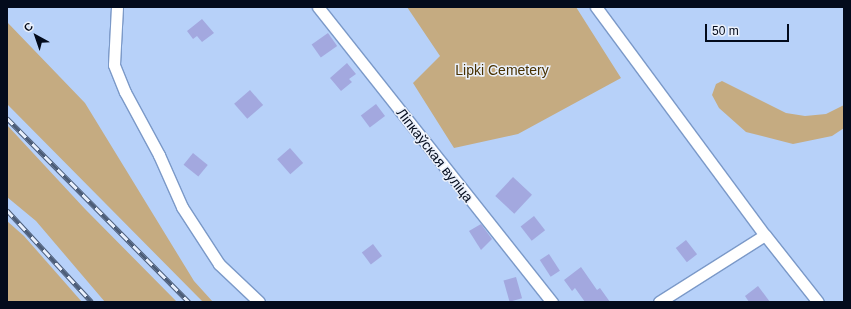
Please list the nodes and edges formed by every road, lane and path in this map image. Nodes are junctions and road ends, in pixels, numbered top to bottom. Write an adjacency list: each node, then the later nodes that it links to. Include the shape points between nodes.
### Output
1 (117, 7): 5 (street, via 114,65 125,92 182,207 219,264)
2 (318, 7): 6 (street, Ліпкаўская вуліца)
3 (596, 7): 4 (street)
4 (765, 236): 7 (street); 8 (street)
5 (259, 302)
6 (552, 302)
7 (659, 302)
8 (818, 302)

